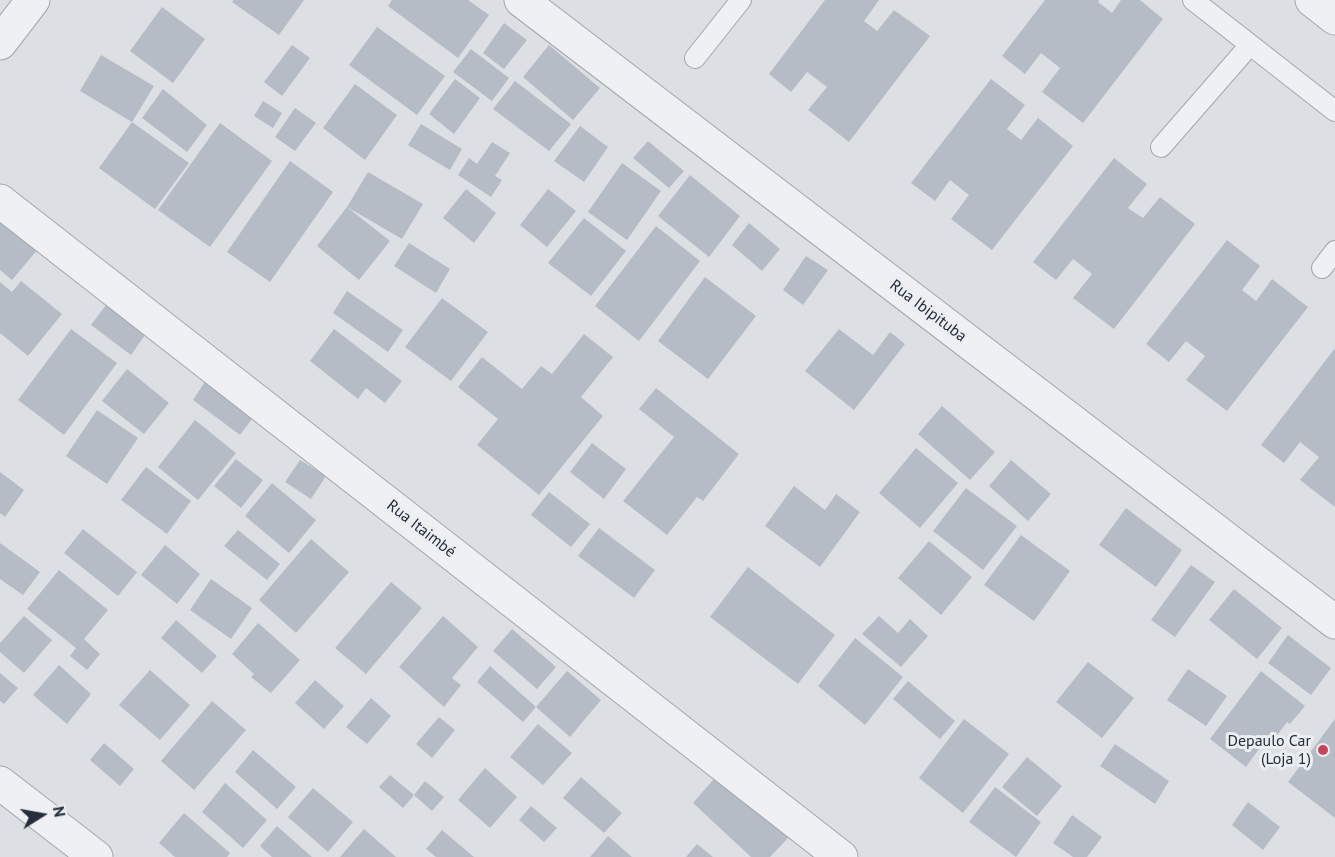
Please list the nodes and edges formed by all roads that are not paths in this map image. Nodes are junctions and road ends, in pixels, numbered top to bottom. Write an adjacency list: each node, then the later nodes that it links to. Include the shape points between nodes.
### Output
1 (33, 0): 7 (street)
2 (521, 0): 15 (street, Rua Ibipituba)
3 (741, 0): 9 (lane)
4 (1193, 0): 8 (lane)
5 (1312, 0): 6 (street)
6 (1335, 18)
7 (0, 44)
8 (1250, 45): 10 (lane); 11 (lane)
9 (695, 58)
10 (1335, 111)
11 (1161, 147)
12 (0, 201): 18 (street, Rua Itaimbé)
13 (1335, 251): 14 (lane)
14 (1322, 268)
15 (1335, 622)
16 (0, 783): 17 (street)
17 (96, 857)
18 (841, 857)

